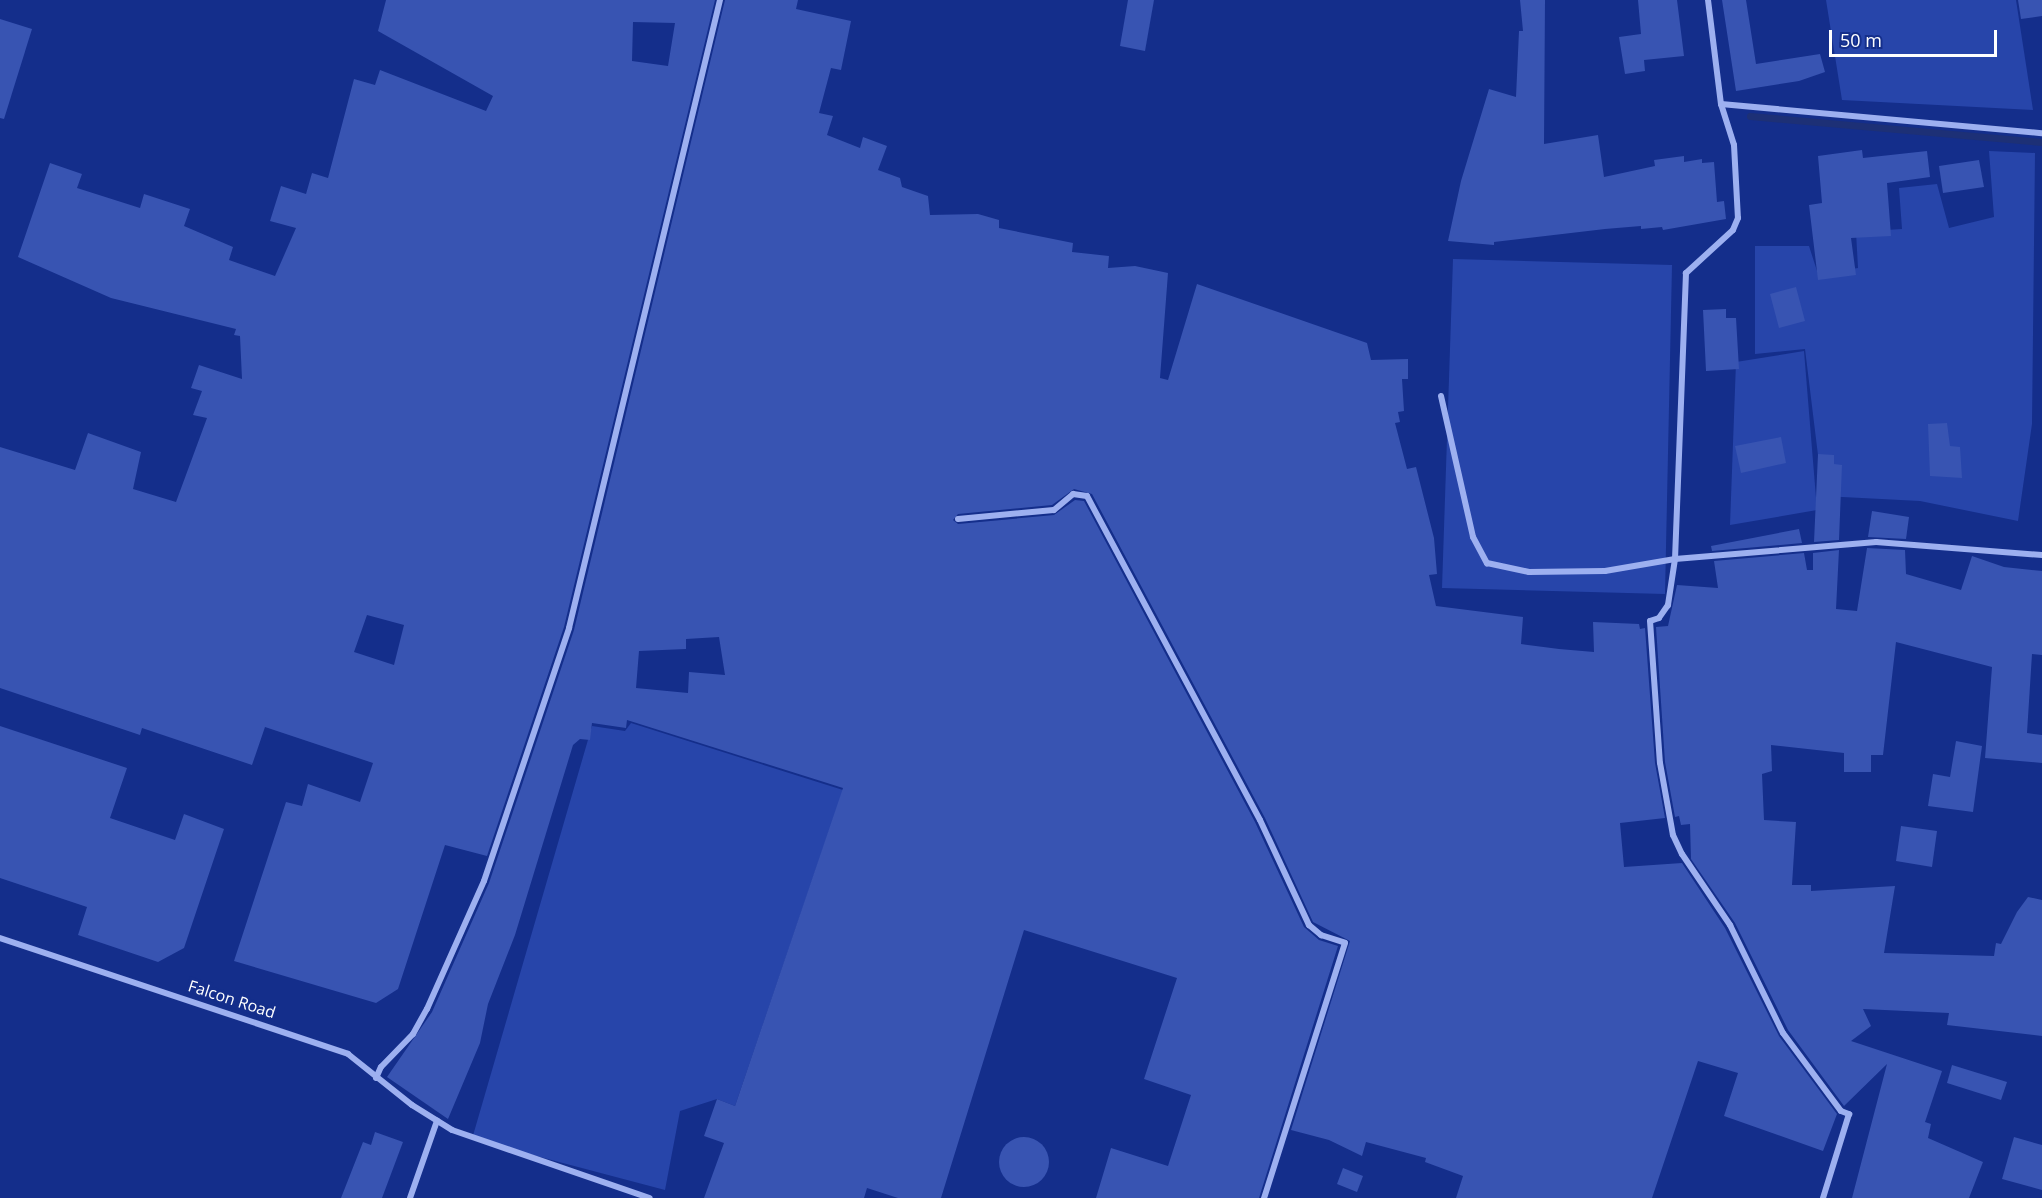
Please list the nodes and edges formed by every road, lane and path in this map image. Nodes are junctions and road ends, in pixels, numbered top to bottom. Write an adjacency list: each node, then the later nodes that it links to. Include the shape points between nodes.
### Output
1 (720, 0): 10 (street, via 569,628 484,881 427,1009 413,1034 381,1067)
2 (1708, 0): 3 (street)
3 (1721, 104): 4 (street); 8 (street, via 1734,145 1738,218 1733,230 1686,273)
4 (2042, 133)
5 (1442, 396): 8 (street, via 1473,537 1487,563 1529,572 1594,571)
6 (958, 519): 14 (street, via 1054,510 1073,494 1087,496 1260,820 1309,925 1321,935 1345,943)
7 (2042, 555): 8 (street, via 1876,542)
8 (1675, 559): 15 (street, via 1668,606 1659,618 1650,621 1660,763 1673,835 1730,925 1783,1032 1841,1111 1849,1114)
9 (0, 938): 10 (street, Falcon Road, via 348,1054)
10 (376, 1078): 11 (street, Falcon Road)
11 (437, 1121): 12 (street); 13 (street, Falcon Road, via 468,1137)
12 (410, 1198)
13 (650, 1198)
14 (1264, 1198)
15 (1823, 1198)

